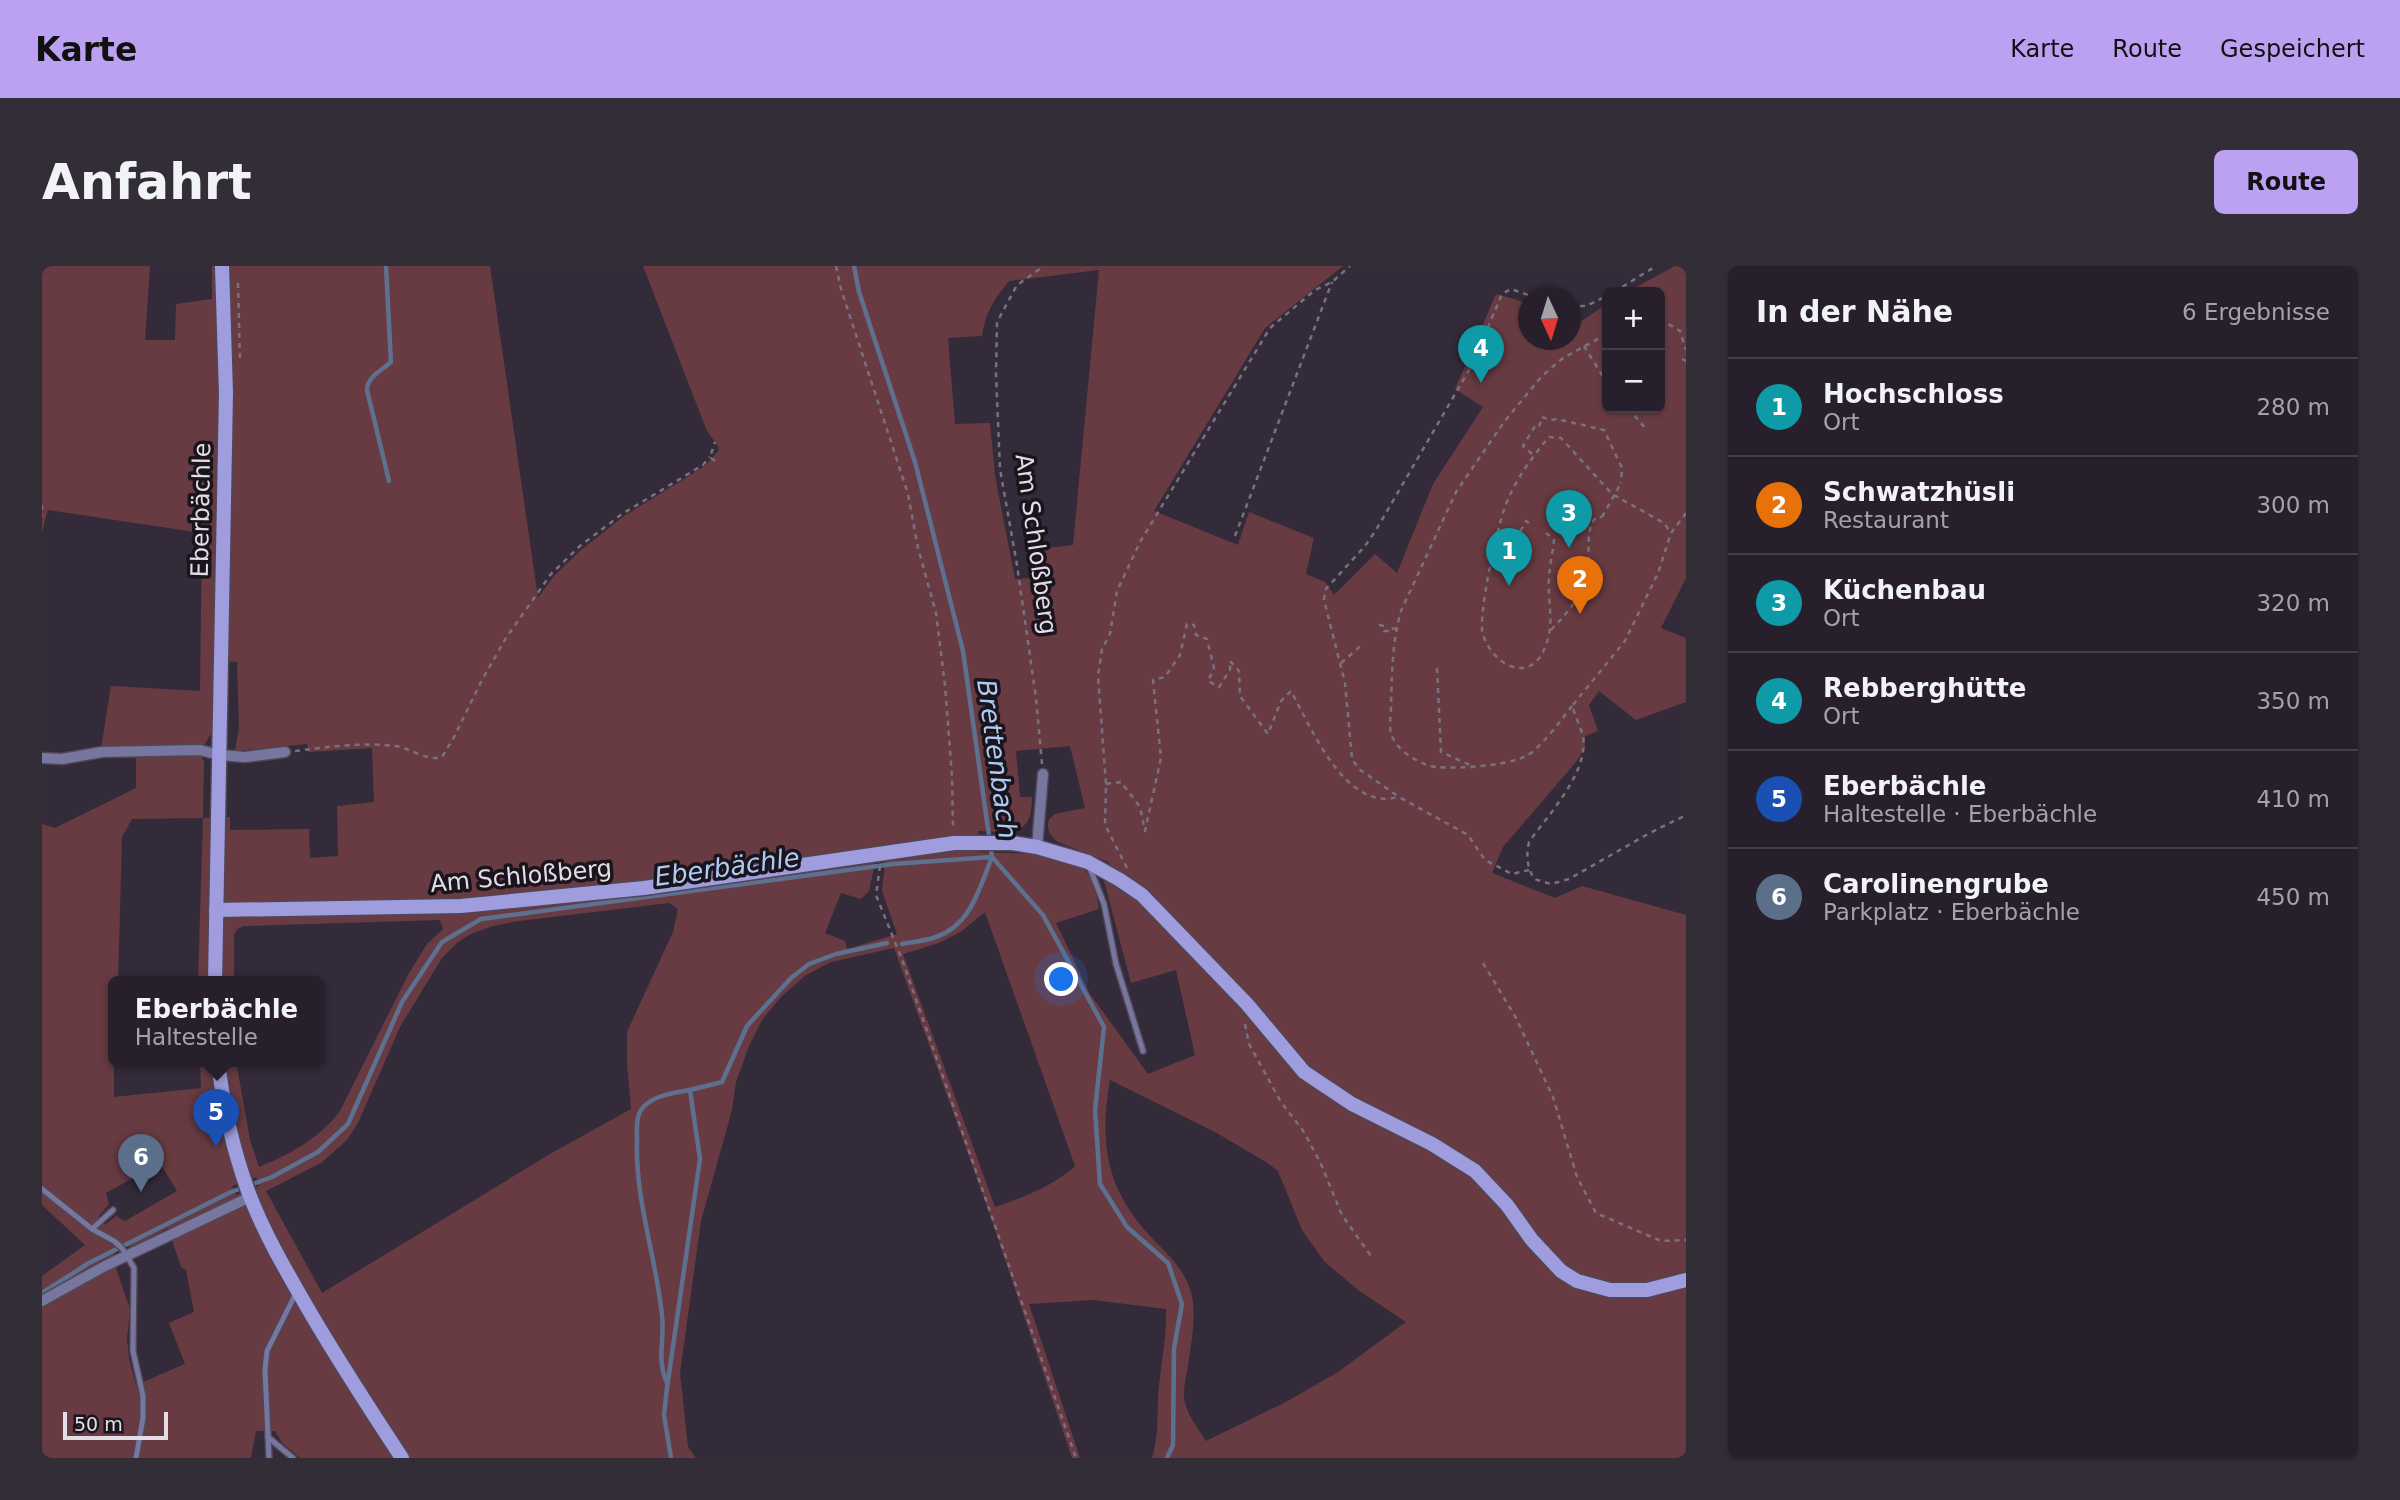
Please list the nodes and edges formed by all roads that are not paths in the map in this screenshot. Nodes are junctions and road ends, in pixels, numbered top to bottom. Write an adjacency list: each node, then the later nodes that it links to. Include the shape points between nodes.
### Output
1 (222, 266): 3 (street, Eberbächle, via 226,393)
2 (285, 752): 3 (street)
3 (219, 755): 4 (street, via 200,750); 8 (street, Eberbächle)
4 (42, 758)
5 (1043, 774): 6 (street)
6 (1037, 847): 7 (street, Am Schloßberg); 8 (street, Am Schloßberg, via 954,843 655,887 461,906)
7 (1088, 862): 10 (lane, via 1104,904 1116,964); 17 (street, Am Schloßberg, via 1142,895 1304,1072 1352,1104 1475,1171 1560,1271 1610,1290 1647,1290)
8 (216, 910): 9 (street, Eberbächle)
9 (215, 976)
10 (1143, 1051)
11 (219, 1067): 13 (street, via 227,1117)
12 (42, 1189): 15 (lane)
13 (248, 1189): 16 (street); 18 (street, via 266,1234)
14 (113, 1210): 15 (lane)
15 (92, 1229): 16 (lane)
16 (122, 1250): 19 (street); 21 (lane, via 134,1268 133,1351 143,1396)
17 (1686, 1280)
18 (298, 1291): 20 (lane, via 267,1351); 24 (street)
19 (42, 1301)
20 (269, 1438): 22 (lane); 23 (lane)
21 (136, 1458)
22 (269, 1458)
23 (293, 1458)
24 (402, 1458)

